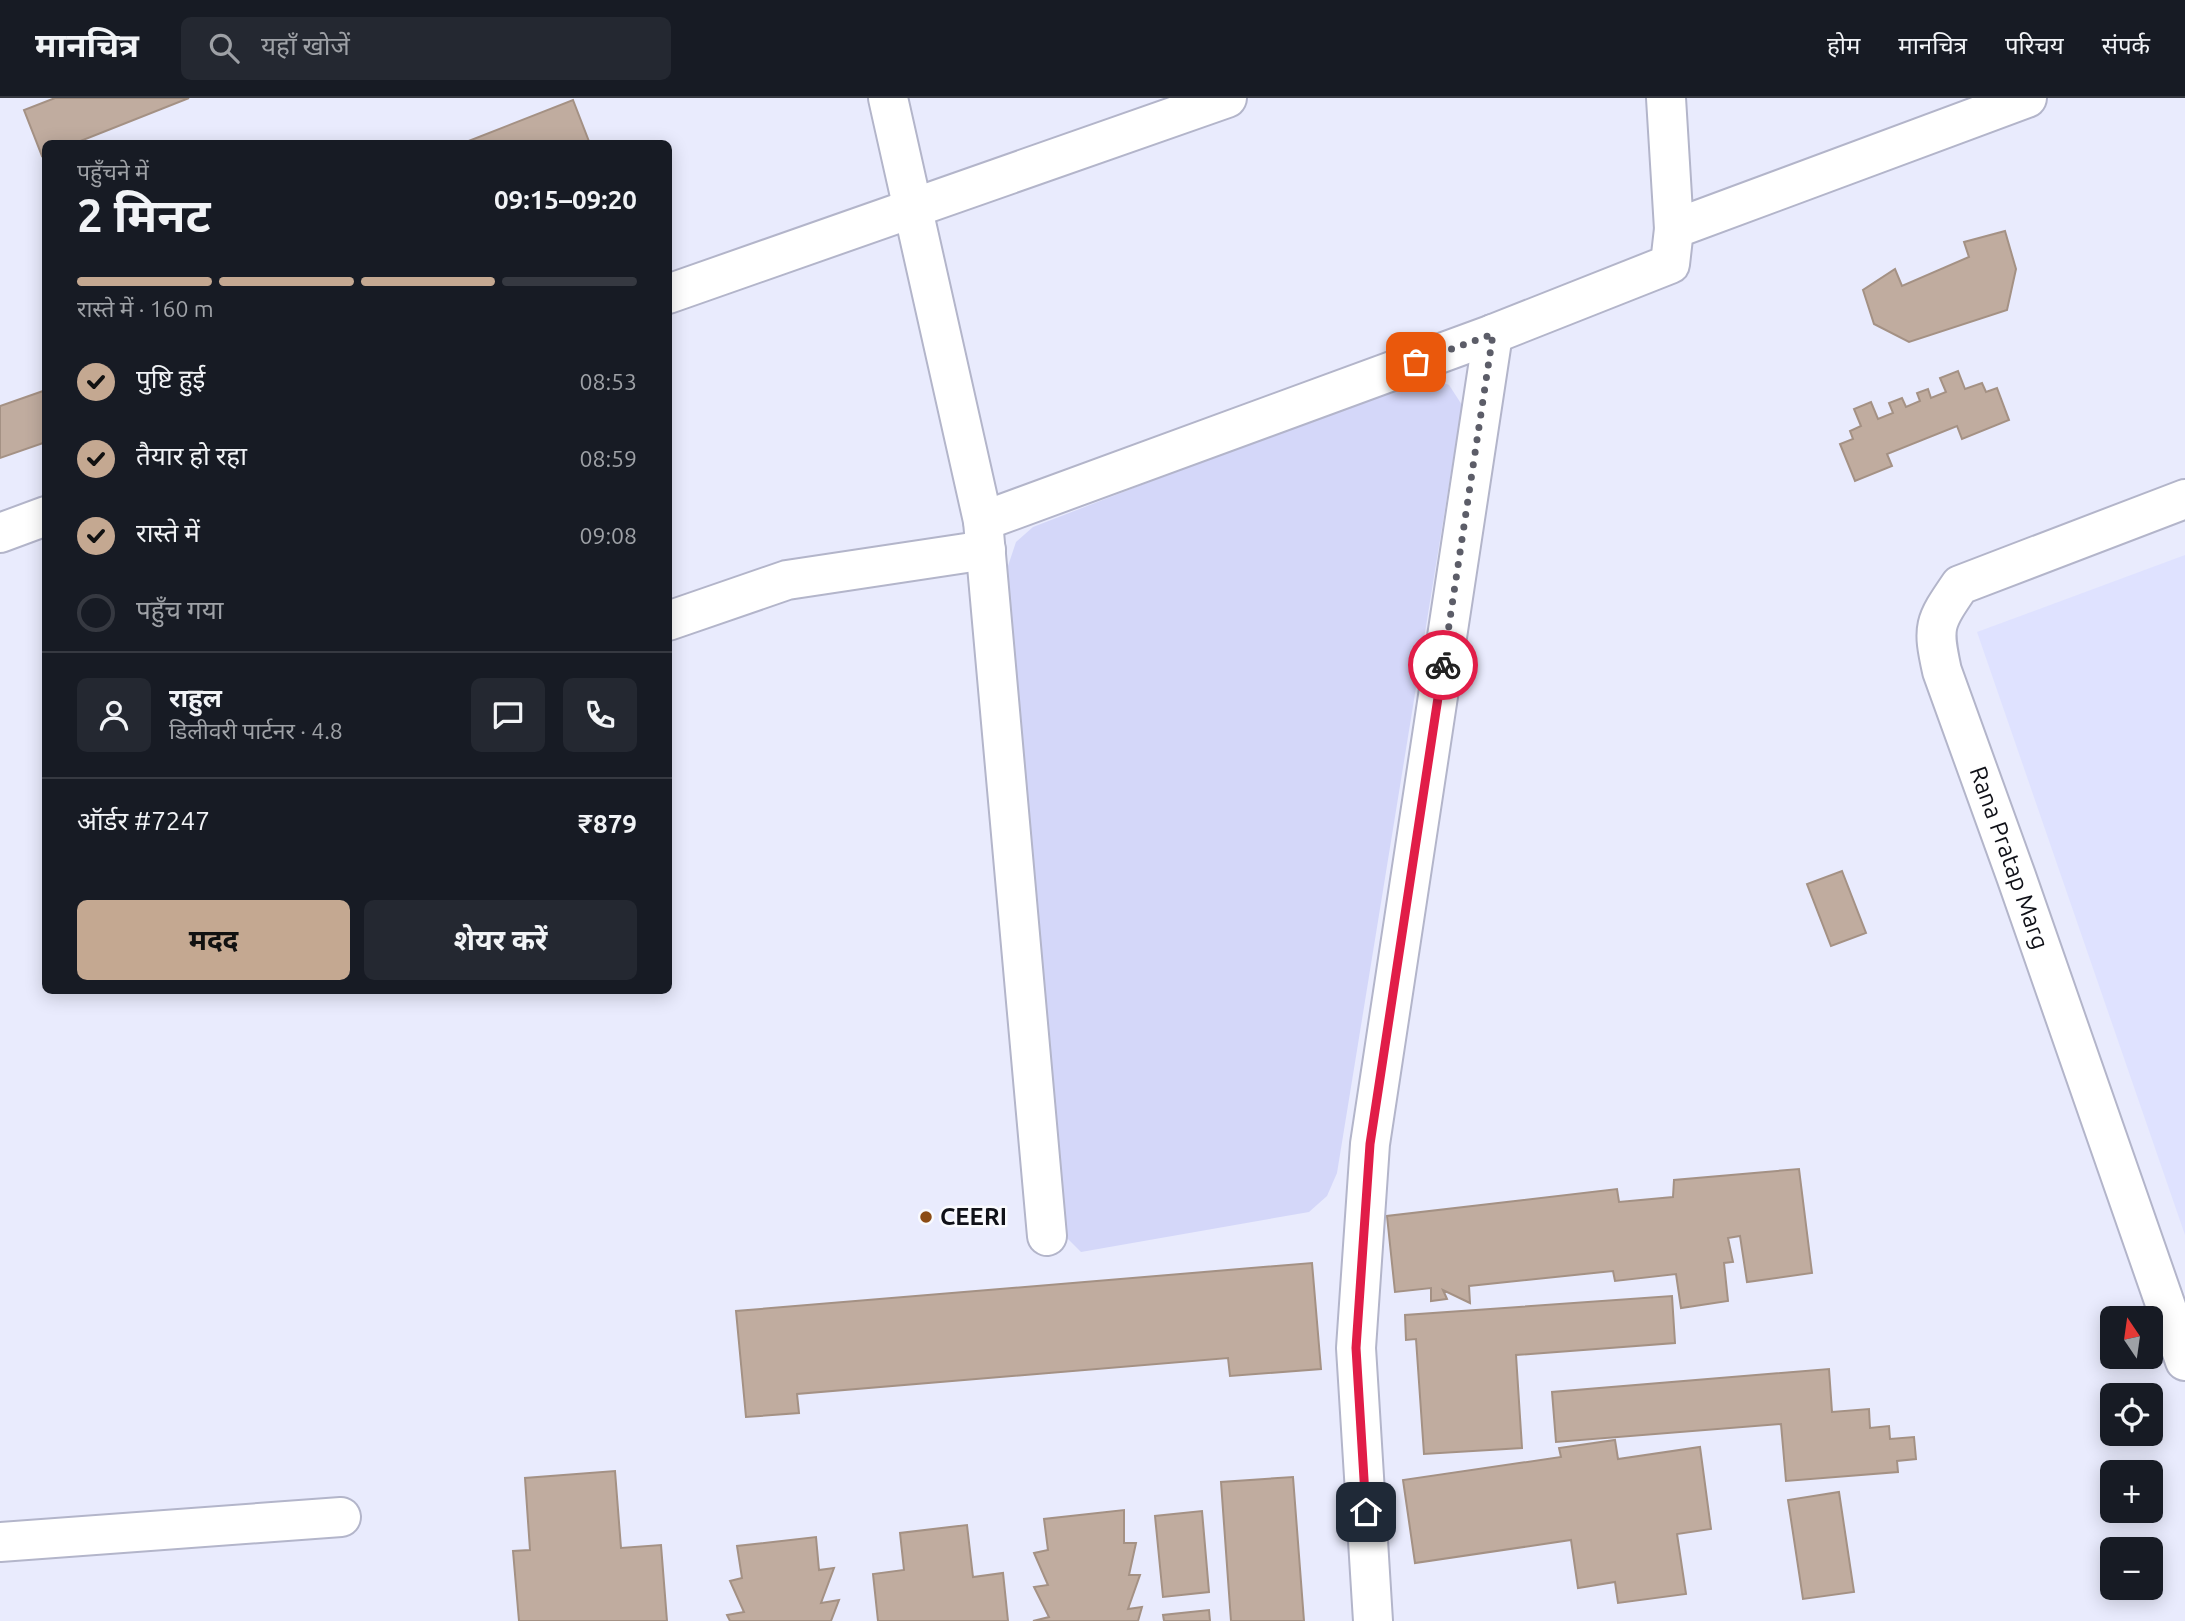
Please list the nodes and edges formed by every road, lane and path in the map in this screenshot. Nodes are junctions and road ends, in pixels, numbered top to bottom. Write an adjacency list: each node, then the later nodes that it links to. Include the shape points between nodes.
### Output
1 (888, 98): 5 (street)
2 (1227, 98): 5 (street)
3 (1666, 98): 6 (street)
4 (2026, 98): 6 (street)
5 (912, 207): 7 (street); 12 (street)
6 (1674, 229): 8 (street, via 1670,264)
7 (672, 293)
8 (1493, 334): 12 (street); 18 (street, via 1370,1144 1356,1348)
9 (2185, 499): 15 (street, Rana Pratap Marg, via 1960,584 1938,617 1936,643 1942,671)
10 (42, 517): 11 (street)
11 (0, 533)
12 (984, 536): 13 (street, via 788,580); 14 (street)
13 (672, 620)
14 (1047, 1236)
15 (2185, 1361)
16 (341, 1517): 17 (street)
17 (0, 1542)
18 (1373, 1621)

